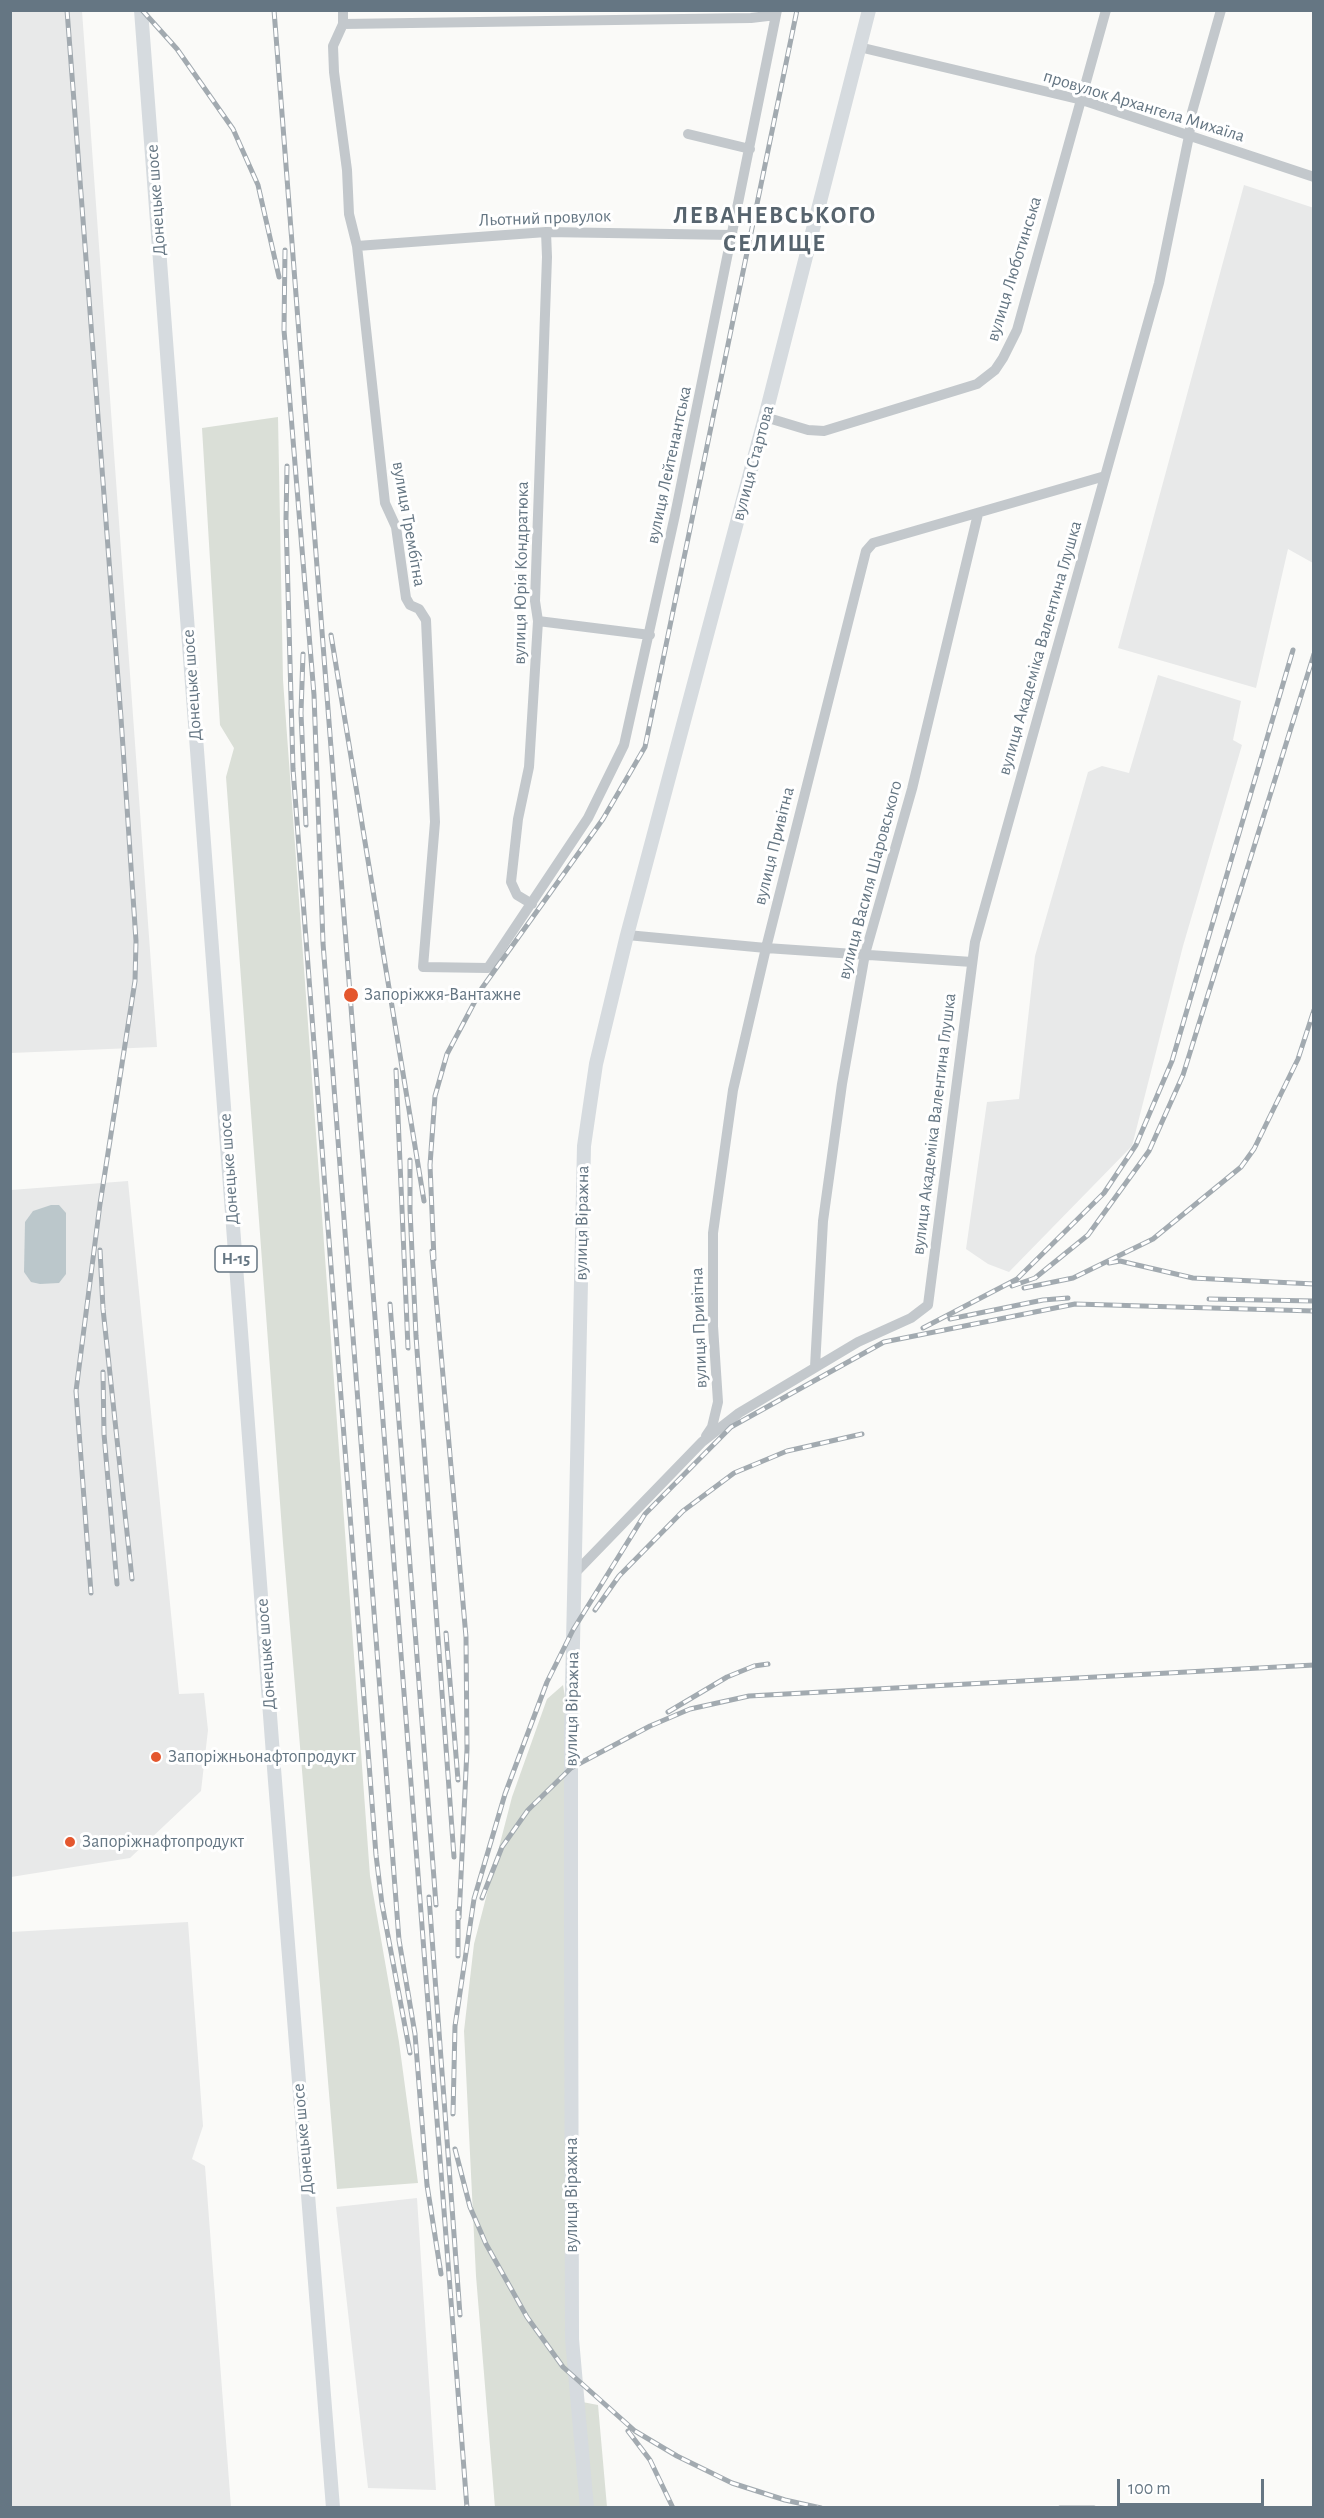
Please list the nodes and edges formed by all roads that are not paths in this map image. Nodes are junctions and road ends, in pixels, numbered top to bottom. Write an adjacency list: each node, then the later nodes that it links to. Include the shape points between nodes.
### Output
1 (141, 10): 34 (main road, Донецьке шосе / Н-15)
2 (343, 10): 7 (street, вулиця Трембітна)
3 (869, 10): 8 (main road, вулиця Стартова)
4 (1106, 10): 9 (street, вулиця Люботинська)
5 (1221, 10): 11 (street, вулиця Академіка Валентина Глушка)
6 (777, 13): 7 (street, via 739,18); 12 (street, вулиця Лейтенантська)
7 (343, 24): 16 (street, вулиця Трембітна, via 333,46 334,72 349,214)
8 (859, 47): 9 (street, провулок Архангела Михаїла); 17 (main road, вулиця Стартова)
9 (1082, 100): 11 (street, провулок Архангела Михаїла); 17 (street, вулиця Люботинська, via 1017,330 1004,358 987,378 824,431)
10 (688, 134): 12 (street)
11 (1189, 136): 13 (street, провулок Архангела Михаїла); 18 (street, вулиця Академіка Валентина Глушка, via 1159,283)
12 (750, 149): 15 (street, вулиця Лейтенантська)
13 (1314, 177)
14 (546, 232): 15 (street, Льотний провулок); 16 (street, Льотний провулок); 20 (street, вулиця Юрія Кондратюка, via 535,601)
15 (733, 235): 21 (street, вулиця Лейтенантська)
16 (357, 246): 28 (street, вулиця Трембітна, via 385,503 396,527 406,598 426,620 435,822)
17 (765, 417): 23 (main road, вулиця Стартова)
18 (1105, 476): 19 (street, вулиця Привітна); 27 (street, вулиця Академіка Валентина Глушка)
19 (978, 514): 25 (street, вулиця Привітна, via 873,543 866,551); 26 (street, вулиця Василя Шаровського, via 912,789)
20 (538, 621): 21 (street); 22 (street, вулиця Юрія Кондратюка, via 530,766 518,819 511,882 517,895)
21 (650, 635): 22 (street, вулиця Лейтенантська, via 624,745 588,818)
22 (532, 904): 28 (street, вулиця Лейтенантська, via 488,968)
23 (632, 915): 24 (main road, вулиця Віражна)
24 (627, 935): 25 (street); 33 (main road, вулиця Віражна, via 596,1064 584,1146)
25 (766, 948): 26 (street); 30 (street, вулиця Привітна, via 733,1090 713,1233)
26 (865, 954): 27 (street); 29 (street, вулиця Василя Шаровського, via 823,1221)
27 (972, 962): 29 (street, вулиця Академіка Валентина Глушка, via 929,1302 911,1318)
28 (423, 967)
29 (815, 1367): 31 (street)
30 (718, 1402): 31 (street); 32 (street, via 712,1427)
31 (739, 1413): 32 (street)
32 (702, 1442): 33 (street)
33 (574, 1574): 35 (main road, вулиця Віражна, via 572,2338)
34 (333, 2508)
35 (587, 2508)

